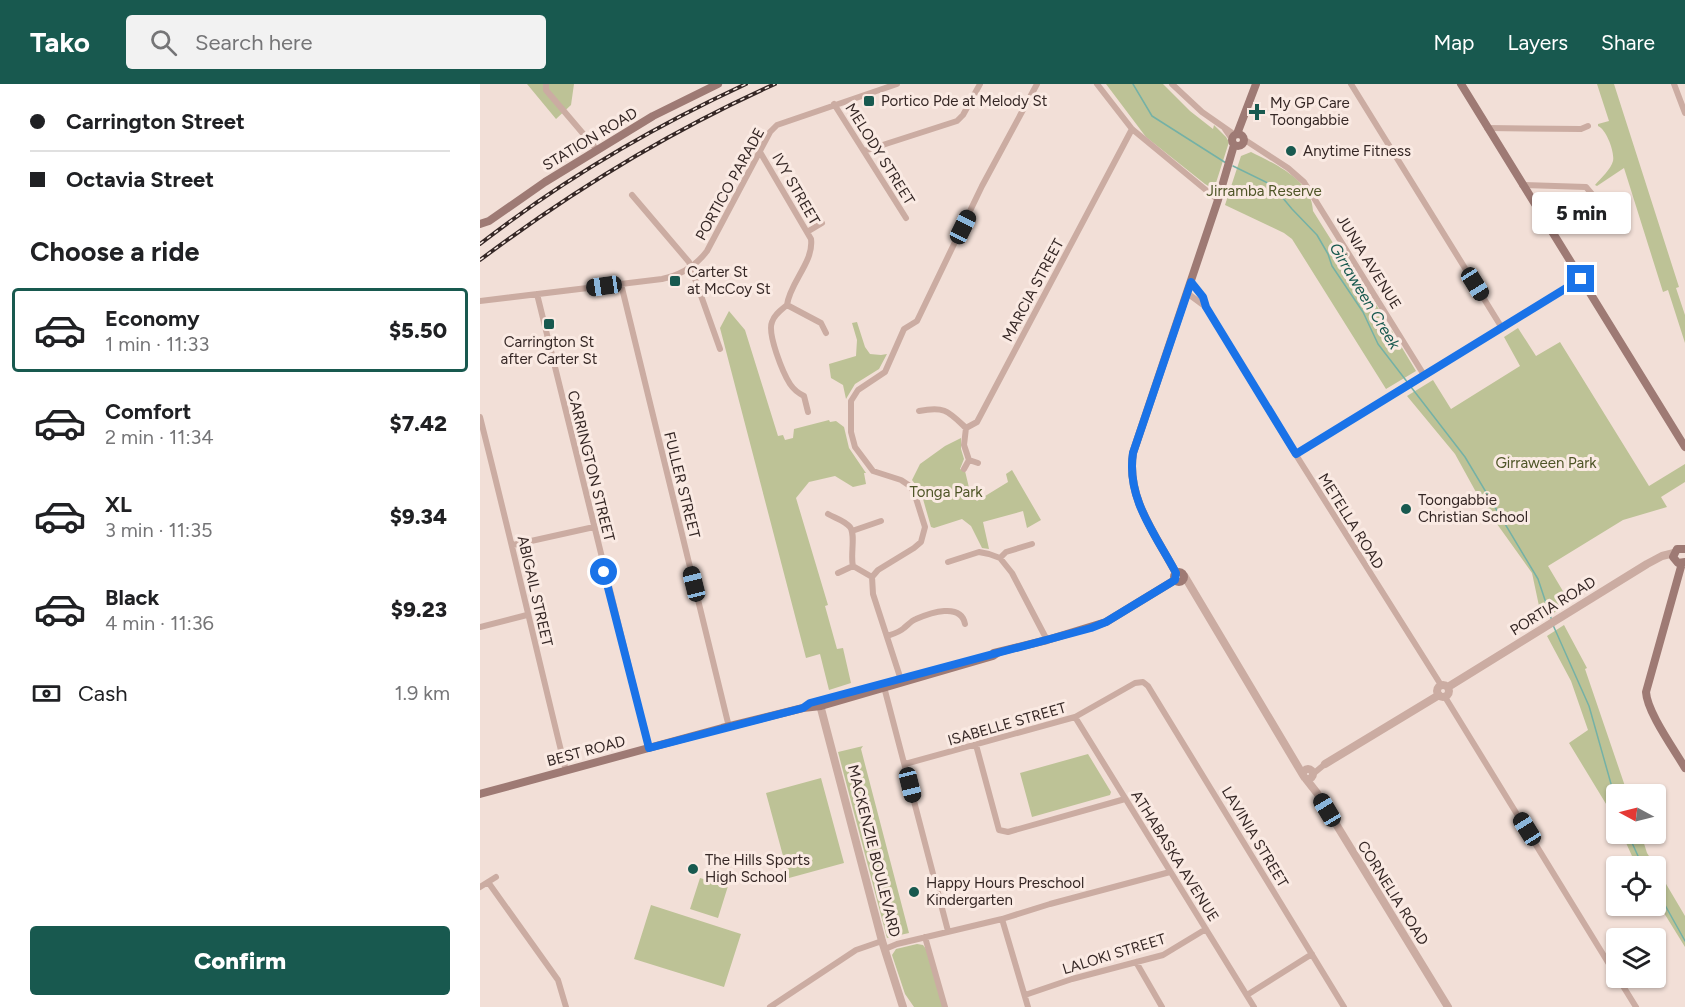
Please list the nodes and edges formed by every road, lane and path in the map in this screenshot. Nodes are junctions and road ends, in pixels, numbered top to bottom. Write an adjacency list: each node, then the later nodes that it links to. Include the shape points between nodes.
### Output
1 (546, 84): 18 (street, via 546,90)
2 (718, 84): 18 (main road, STATION ROAD, via 653,116)
3 (897, 84): 12 (street, PORTICO PARADE)
4 (980, 84): 19 (street, via 957,121)
5 (1037, 84): 64 (street, via 917,321 904,329 885,372 853,395 850,408 855,447 873,471 912,488 925,527 921,542)
6 (1097, 84): 16 (street)
7 (1172, 84): 17 (street, JUNIA AVENUE)
8 (1256, 84): 17 (main road, CORNELIA ROAD)
9 (1351, 84): 38 (street)
10 (1461, 84): 15 (main road)
11 (1674, 84): 13 (street)
12 (834, 104): 19 (street, MELODY STREET); 20 (street, PORTICO PARADE, via 777,125)
13 (1685, 113)
14 (1588, 126): 15 (street)
15 (1487, 128): 21 (main road)
16 (1132, 129): 23 (street); 45 (street, MARCIA STREET, via 977,422)
17 (1237, 143): 23 (main road, CORNELIA ROAD); 41 (street, JUNIA AVENUE, via 1256,148 1304,182)
18 (597, 150): 27 (main road, STATION ROAD)
19 (864, 151): 25 (street, MELODY STREET)
20 (760, 152): 28 (street, IVY STREET); 29 (street, PORTICO PARADE, via 707,251)
21 (1521, 185): 24 (street, via 1586,187); 30 (main road)
22 (632, 195): 29 (street, via 685,255)
23 (1218, 200): 31 (main road, CORNELIA ROAD)
24 (1597, 200)
25 (906, 218)
26 (822, 223): 28 (street)
27 (480, 224)
28 (807, 232): 36 (street, IVY STREET, via 811,251)
29 (691, 268): 32 (street, via 662,279); 40 (street)
30 (1581, 279): 38 (street); 46 (main road)
31 (1191, 282): 33 (main road, CORNELIA ROAD); 37 (street, METELLA ROAD)
32 (621, 284): 34 (street); 78 (street, FULLER STREET)
33 (1187, 293): 37 (street, METELLA ROAD); 65 (main road, CORNELIA ROAD, via 1133,453 1131,470 1135,497)
34 (537, 294): 35 (street); 53 (street, CARRINGTON STREET)
35 (480, 301)
36 (787, 305): 39 (street, via 821,323); 43 (street, IVY STREET, via 770,325 772,339 784,372 795,391 804,396)
37 (1206, 307): 47 (street, METELLA ROAD)
38 (1502, 328): 41 (street)
39 (826, 333)
40 (720, 349)
41 (1424, 375): 47 (street)
42 (918, 411): 45 (street, via 943,409)
43 (808, 412)
44 (480, 417): 56 (street, ABIGAIL STREET)
45 (966, 428): 48 (street, via 964,445)
46 (1685, 447)
47 (1296, 454): 74 (street, METELLA ROAD)
48 (969, 460): 49 (street); 50 (street)
49 (978, 463)
50 (964, 469)
51 (828, 514): 54 (street)
52 (881, 521): 54 (street)
53 (594, 527): 56 (street); 80 (street, CARRINGTON STREET)
54 (852, 531): 62 (street)
55 (1032, 544): 59 (street, via 1006,552)
56 (513, 545): 66 (street, ABIGAIL STREET)
57 (1685, 548): 58 (main road)
58 (1674, 553): 61 (main road, via 1675,561); 74 (street, PORTIA ROAD, via 1654,560)
59 (1000, 558): 60 (street, via 979,552); 70 (street)
60 (948, 562)
61 (1684, 563): 83 (main road, via 1646,700)
62 (853, 566): 63 (street); 64 (street)
63 (838, 573)
64 (872, 577): 69 (street, via 873,594)
65 (1180, 577): 70 (main road, BEST ROAD, via 1106,622); 85 (street, CORNELIA ROAD)
66 (528, 615): 68 (street); 84 (street, ABIGAIL STREET)
67 (965, 624): 69 (street, via 963,615 946,611 914,620)
68 (480, 627)
69 (887, 636): 71 (street)
70 (1047, 640): 71 (main road, BEST ROAD)
71 (901, 680): 73 (main road, BEST ROAD)
72 (1143, 682): 77 (street, ISABELLE STREET); 97 (street, LAVINIA STREET)
73 (883, 685): 76 (main road, BEST ROAD); 81 (street)
74 (1445, 686): 75 (street, via 1437,689)
75 (1442, 696): 82 (street); 98 (street)
76 (820, 704): 78 (main road, BEST ROAD); 96 (street, MACKENZIE BOULEVARD)
77 (1075, 717): 79 (street, ISABELLE STREET); 87 (street, ATHABASKA AVENUE)
78 (729, 727): 80 (main road, BEST ROAD)
79 (976, 745): 81 (street, ISABELLE STREET); 87 (street, via 999,830 1008,832)
80 (649, 748): 84 (main road, BEST ROAD)
81 (905, 764): 94 (street)
82 (1325, 764): 85 (street)
83 (1685, 768)
84 (566, 771): 86 (main road, BEST ROAD)
85 (1308, 774): 111 (street, CORNELIA ROAD)
86 (480, 794)
87 (1125, 799): 88 (street, ATHABASKA AVENUE)
88 (1170, 872): 92 (street); 93 (street, ATHABASKA AVENUE)
89 (496, 878): 90 (street)
90 (488, 882): 91 (street); 103 (street, via 558,980)
91 (480, 887)
92 (1002, 919): 94 (street); 101 (street)
93 (1206, 929): 99 (street, LALOKI STREET, via 1168,953); 102 (street, ATHABASKA AVENUE)
94 (948, 931): 95 (street)
95 (925, 937): 96 (street); 106 (street, MACKENZIE BOULEVARD)
96 (884, 945): 104 (street, via 856,950); 105 (street, MACKENZIE BOULEVARD)
97 (1312, 954): 102 (street); 110 (street, LAVINIA STREET)
98 (1606, 959)
99 (1136, 962): 101 (street, LALOKI STREET); 108 (street)
100 (1624, 988): 112 (street)
101 (1025, 995): 107 (street)
102 (1247, 995): 109 (street, ATHABASKA AVENUE)
103 (563, 1006)
104 (770, 1007)
105 (903, 1007)
106 (945, 1007)
107 (1028, 1007)
108 (1162, 1007)
109 (1254, 1007)
110 (1344, 1007)
111 (1448, 1007)
112 (1636, 1007)

